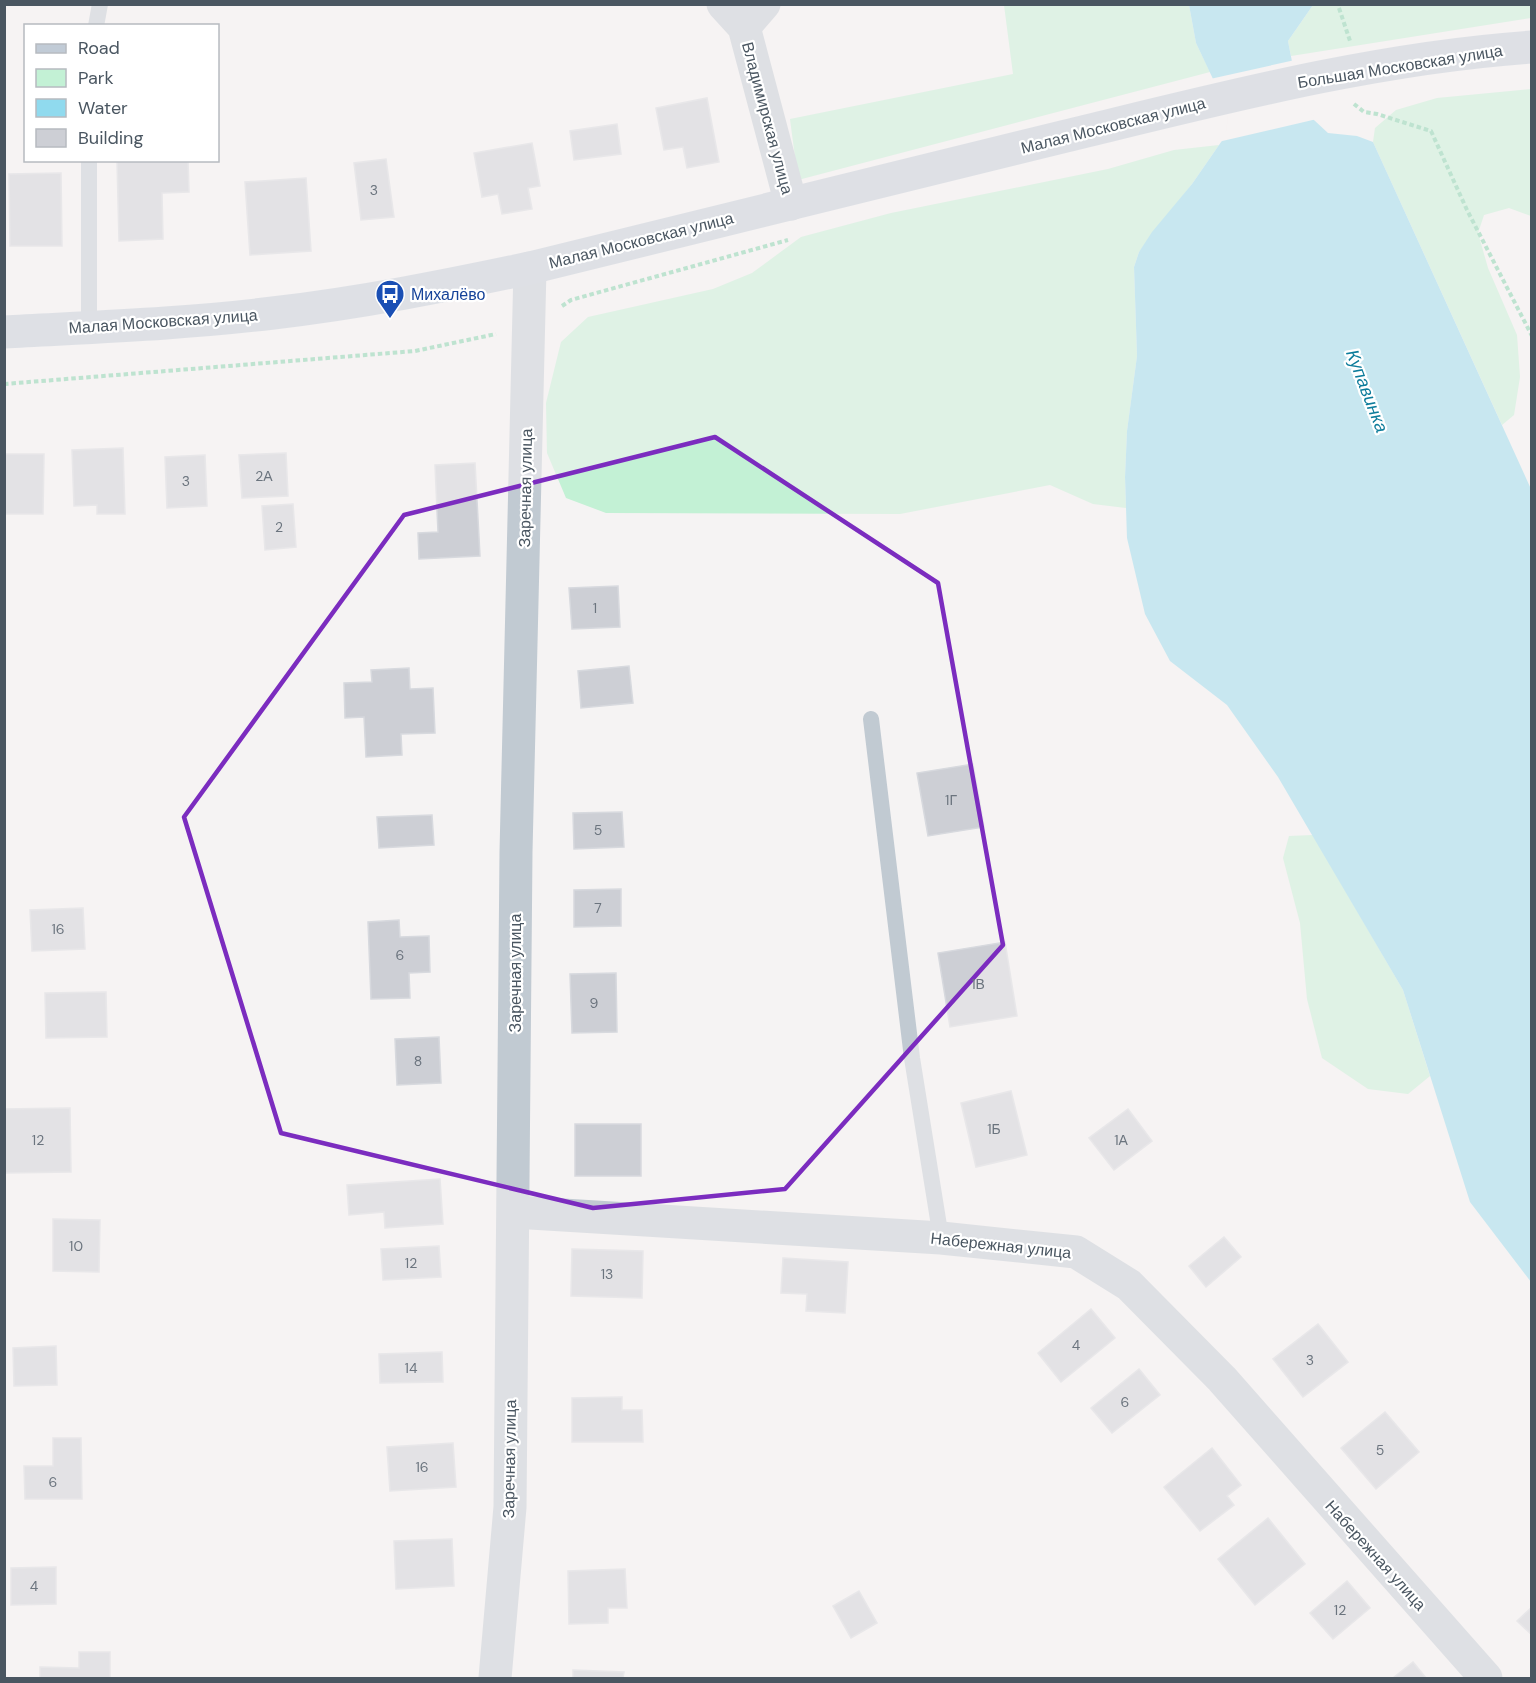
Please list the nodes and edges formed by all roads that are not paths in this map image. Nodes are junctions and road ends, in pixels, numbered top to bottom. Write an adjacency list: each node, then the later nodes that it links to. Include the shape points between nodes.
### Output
1 (100, 4): 3 (lane)
2 (744, 12): 7 (street, Владимирская улица)
3 (96, 24)
4 (1532, 47): 5 (main road, Большая Московская улица, via 1499,49 1346,87)
5 (1268, 88): 7 (main road, Малая Московская улица)
6 (89, 162): 9 (lane)
7 (791, 204): 8 (main road, Малая Московская улица)
8 (530, 268): 9 (main road, Малая Московская улица, via 445,286 273,313); 12 (street, Заречная улица, via 516,840)
9 (89, 327): 10 (main road, Малая Московская улица)
10 (4, 332)
11 (871, 719): 13 (lane, via 912,1058)
12 (514, 1212): 13 (street, Набережная улица); 14 (street, Заречная улица, via 510,1507)
13 (941, 1238): 15 (street, Набережная улица, via 1076,1252 1130,1285 1222,1379)
14 (495, 1678)
15 (1486, 1678)

